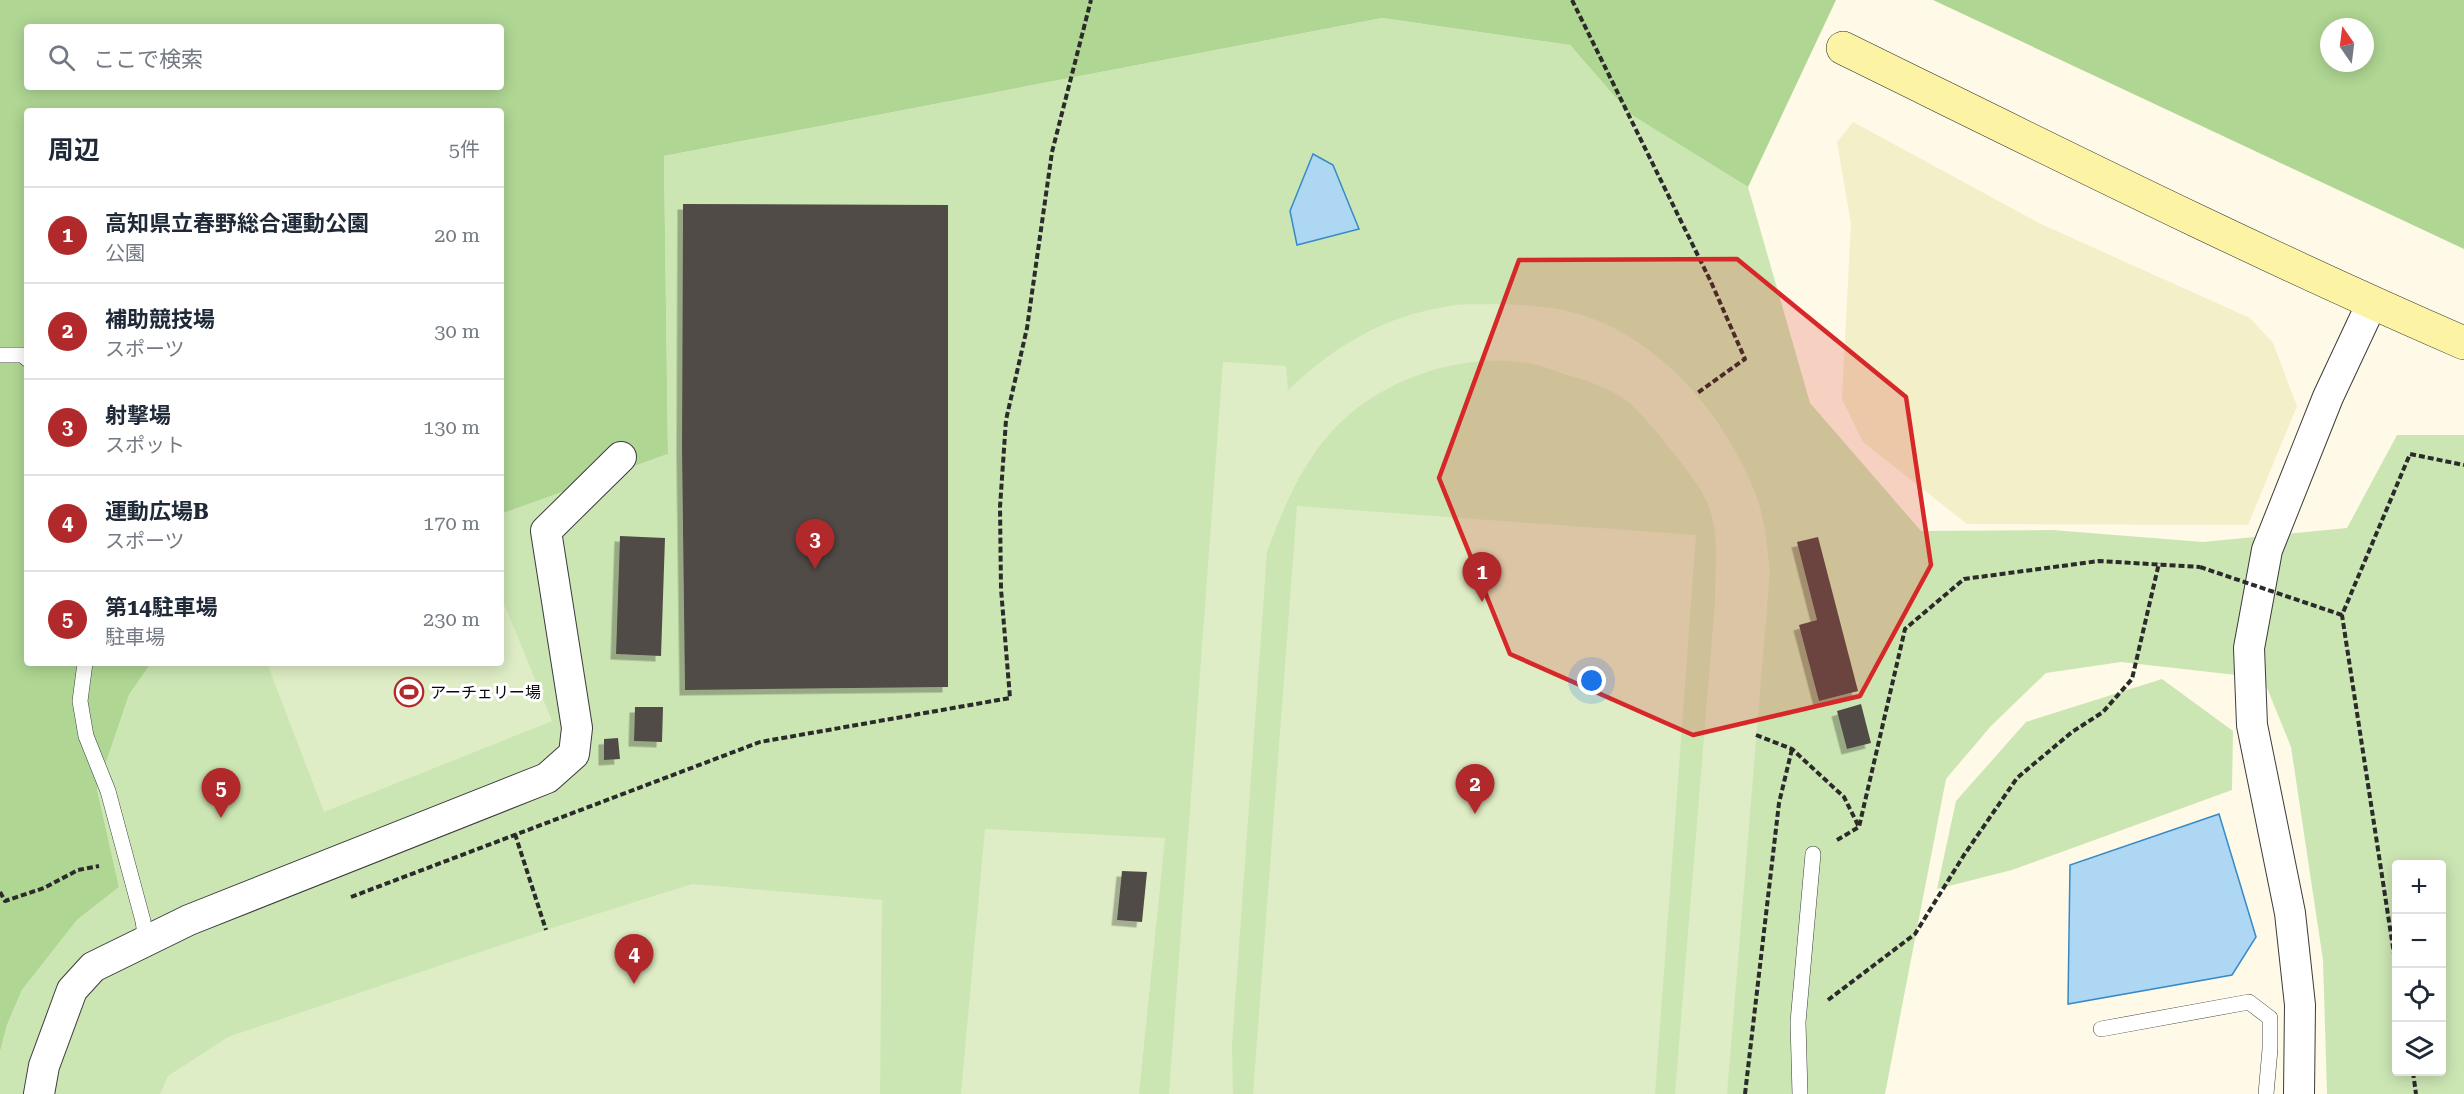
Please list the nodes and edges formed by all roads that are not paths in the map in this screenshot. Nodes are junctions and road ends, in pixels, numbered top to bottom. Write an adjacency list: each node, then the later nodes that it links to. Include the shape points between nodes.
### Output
1 (1844, 48): 2 (street)
2 (2372, 303): 3 (street); 14 (street, via 2328,397 2267,550 2249,648 2252,725 2290,913 2300,1005)
3 (2464, 343)
4 (0, 355): 5 (lane)
5 (24, 356)
6 (621, 457): 9 (street, via 546,531 577,728 574,754 561,768 547,778 189,920)
7 (85, 666): 9 (lane, via 80,701 86,736 108,790)
8 (1813, 854): 12 (lane, via 1798,1022)
9 (146, 941): 11 (street, via 93,967 72,990 44,1066)
10 (2101, 1029): 13 (lane, via 2249,1002 2270,1018)
11 (39, 1094)
12 (1800, 1094)
13 (2266, 1094)
14 (2299, 1094)

